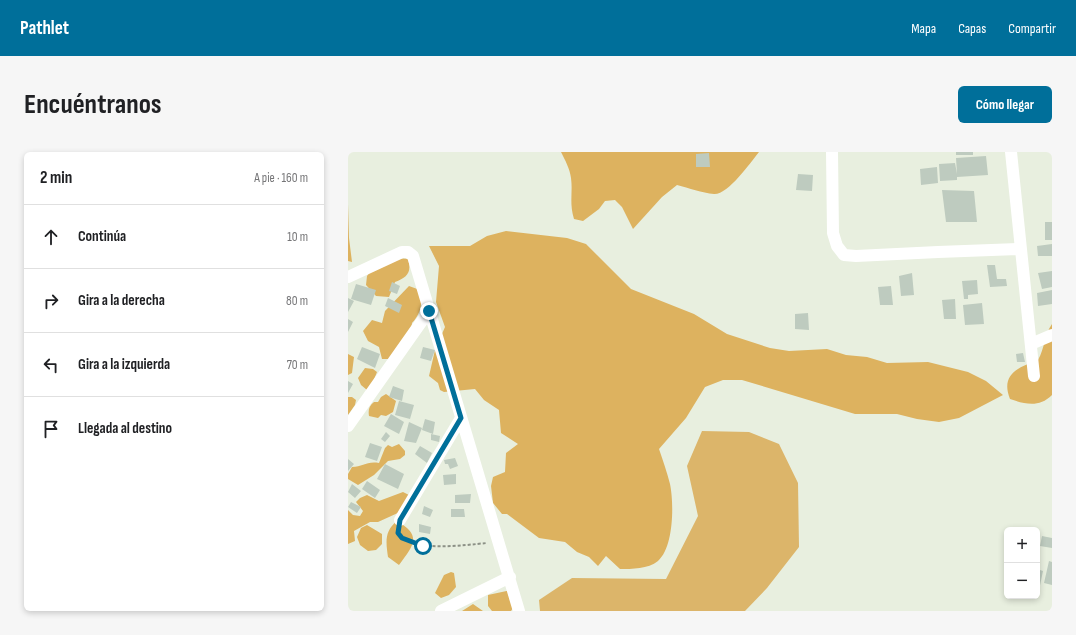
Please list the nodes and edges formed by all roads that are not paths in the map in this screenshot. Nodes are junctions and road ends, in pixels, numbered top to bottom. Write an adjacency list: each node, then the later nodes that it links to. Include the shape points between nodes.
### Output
1 (832, 152): 3 (street, via 833,233 837,246 844,255)
2 (1011, 152): 3 (street)
3 (1021, 249): 8 (street)
4 (348, 263): 5 (street)
5 (349, 276): 6 (street, via 402,252 408,252 413,256)
6 (429, 311): 10 (street); 11 (street)
7 (1052, 335): 8 (street)
8 (1031, 344): 9 (street)
9 (1034, 376)
10 (461, 418): 12 (street); 13 (street)
11 (348, 426)
12 (400, 520)
13 (510, 577): 14 (street); 15 (street)
14 (441, 611)
15 (519, 611)

